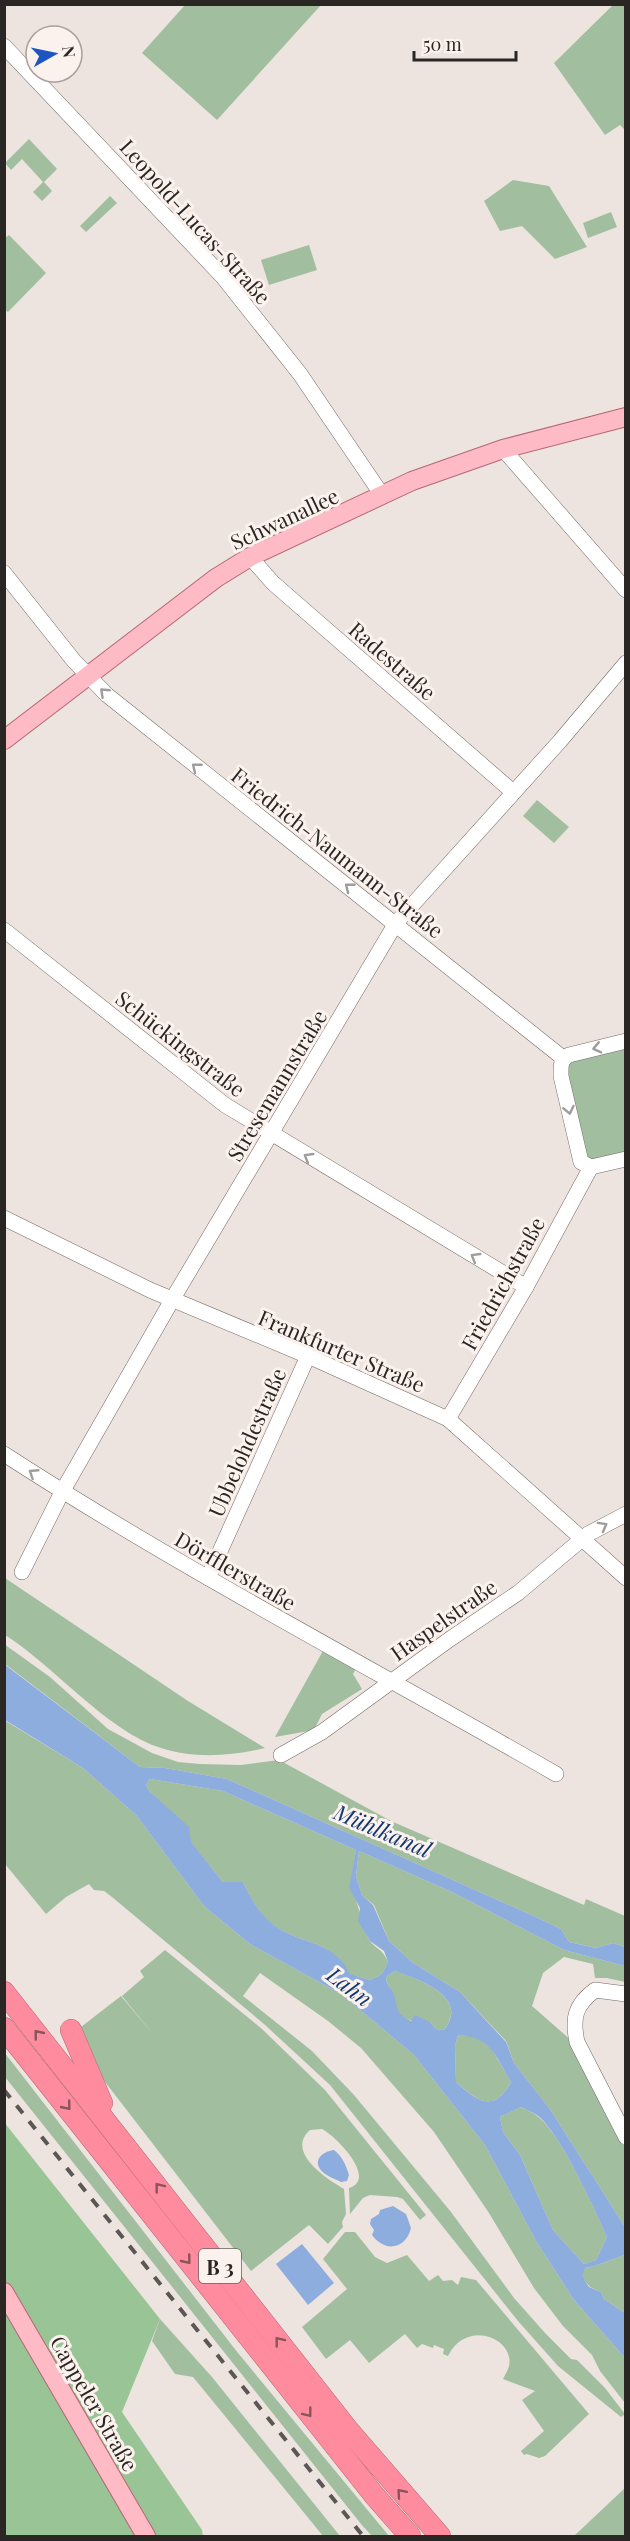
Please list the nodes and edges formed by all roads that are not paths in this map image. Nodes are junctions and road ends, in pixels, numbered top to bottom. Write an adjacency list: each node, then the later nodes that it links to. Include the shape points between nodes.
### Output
1 (4, 46): 4 (street, Leopold-Lucas-Straße, via 224,277 300,374)
2 (626, 417): 3 (main road, Schwanallee)
3 (495, 451): 4 (main road, Schwanallee); 7 (street)
4 (382, 495): 5 (main road, Schwanallee)
5 (250, 557): 9 (main road, Schwanallee); 11 (street, Radestraße, via 273,584)
6 (4, 573): 9 (street, Friedrich-Naumann-Straße)
7 (626, 590)
8 (626, 663): 11 (street, Stresemannstraße)
9 (88, 676): 10 (main road, Schwanallee); 12 (street, Friedrich-Naumann-Straße, one-way to 9, via 159,737)
10 (4, 740)
11 (513, 792): 12 (street, Stresemannstraße)
12 (396, 923): 15 (street, Friedrich-Naumann-Straße); 16 (street, Stresemannstraße)
13 (4, 930): 16 (street, Schückingstraße, via 225,1105)
14 (626, 1041): 15 (street, one-way to 15)
15 (563, 1058): 18 (street, one-way to 18, via 561,1076 581,1162)
16 (271, 1135): 20 (street, Schückingstraße, one-way to 16); 21 (street, Stresemannstraße)
17 (626, 1159): 18 (street)
18 (591, 1167): 20 (street, Friedrichstraße)
19 (4, 1218): 21 (street, Frankfurter Straße)
20 (526, 1287): 23 (street, Friedrichstraße)
21 (172, 1300): 22 (street, Frankfurter Straße); 25 (street, Stresemannstraße)
22 (308, 1356): 23 (street, Frankfurter Straße); 29 (street, Ubbelohdestraße)
23 (448, 1419): 27 (street, Frankfurter Straße)
24 (4, 1454): 25 (street, Dörfflerstraße, one-way to 24)
25 (62, 1492): 28 (street, Stresemannstraße); 29 (street, Dörfflerstraße)
26 (626, 1514): 27 (street, Haspelstraße, one-way to 26)
27 (581, 1539): 30 (street, Frankfurter Straße); 31 (street, Haspelstraße, via 518,1593)
28 (22, 1572)
29 (208, 1578): 31 (street, Dörfflerstraße)
30 (626, 1578)
31 (391, 1681): 32 (street, Haspelstraße, via 322,1732); 33 (street, Dörfflerstraße)
32 (281, 1755)
33 (556, 1774)
34 (4, 1992): 38 (highway, B 3, one-way to 34)
35 (626, 1994): 39 (street, via 595,1990 576,2008 573,2025 577,2042)
36 (4, 2028): 42 (highway, B 3, one-way to 42)
37 (71, 2030): 38 (highway)
38 (115, 2131): 43 (highway, B 3, one-way to 38, via 349,2431)
39 (626, 2137)
40 (4, 2292): 41 (main road, Cappeler Straße)
41 (146, 2536)
42 (410, 2536)
43 (440, 2536)

